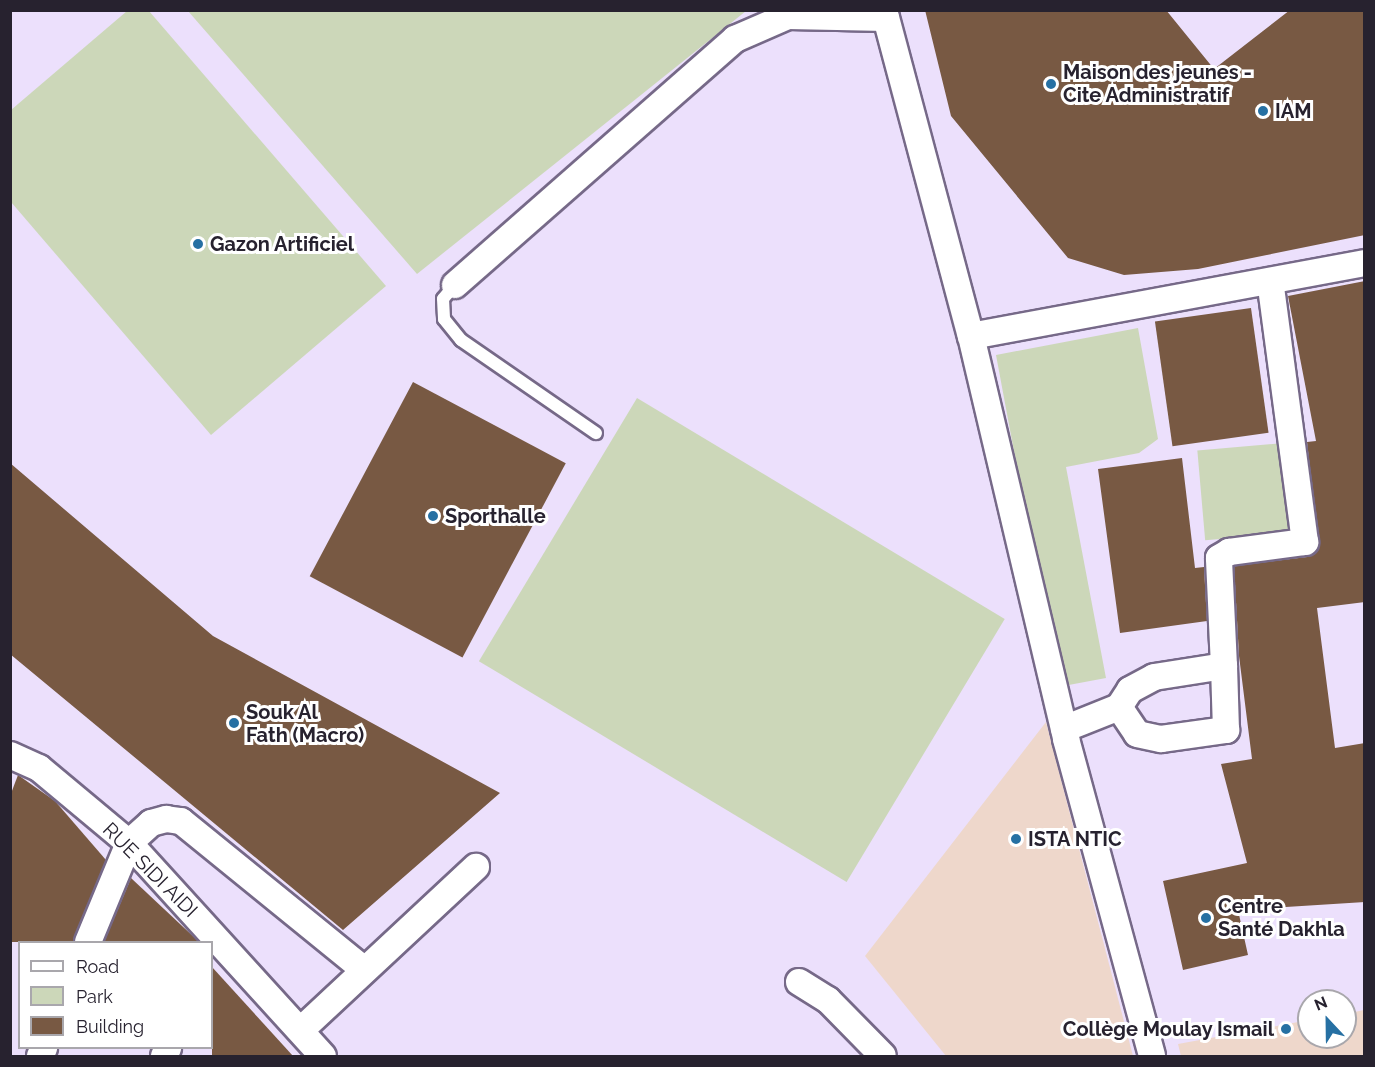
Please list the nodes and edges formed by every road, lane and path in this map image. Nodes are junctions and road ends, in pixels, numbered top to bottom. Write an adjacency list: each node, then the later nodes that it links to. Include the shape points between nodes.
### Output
1 (885, 14): 4 (street, via 788,16 735,39); 5 (street)
2 (1365, 262): 3 (street)
3 (1270, 281): 5 (street); 7 (street, via 1305,542 1229,552 1219,558)
4 (455, 285): 6 (lane, via 443,299 444,319 461,340)
5 (971, 336): 9 (street)
6 (596, 433)
7 (1224, 666): 8 (street, via 1154,677 1130,690); 8 (street, via 1226,730 1161,739 1137,734)
8 (1119, 707): 9 (street)
9 (1064, 729): 20 (street)
10 (10, 755): 11 (street, RUE SIDI AIDI, via 39,768)
11 (129, 843): 13 (street); 14 (street, RUE SIDI AIDI); 15 (street, via 151,824 166,819 181,821)
12 (476, 867): 15 (street)
13 (88, 941)
14 (213, 941): 17 (street, RUE SIDI AIDI)
15 (363, 969): 17 (street)
16 (799, 982): 19 (street, via 828,1000)
17 (302, 1029): 18 (street, RUE SIDI AIDI)
18 (323, 1056)
19 (883, 1056)
20 (1152, 1056)

